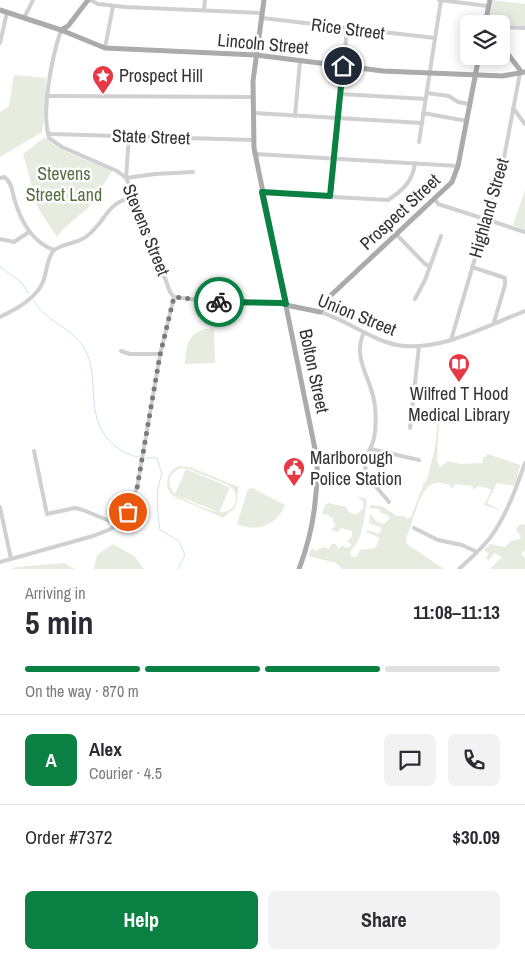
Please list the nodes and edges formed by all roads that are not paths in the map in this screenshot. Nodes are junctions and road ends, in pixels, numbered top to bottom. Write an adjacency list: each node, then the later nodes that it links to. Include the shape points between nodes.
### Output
1 (33, 0): 12 (street)
2 (89, 0): 7 (street, Rice Street); 16 (main road)
3 (205, 0): 9 (street)
4 (264, 0): 11 (main road, Bolton Street)
5 (442, 0): 6 (street); 17 (street)
6 (489, 3)
7 (113, 6): 9 (street, Rice Street); 19 (street)
8 (0, 10): 10 (main road, Lincoln Street)
9 (204, 10): 11 (street, Rice Street)
10 (7, 12): 12 (main road, Lincoln Street); 18 (street)
11 (262, 15): 14 (street, Rice Street); 20 (main road, Bolton Street)
12 (24, 18): 16 (main road, Lincoln Street)
13 (510, 27): 15 (street)
14 (347, 28): 17 (street, Rice Street); 24 (street)
15 (525, 28)
16 (61, 30): 19 (main road, Lincoln Street); 30 (street)
17 (435, 38): 25 (street)
18 (0, 42)
19 (105, 48): 20 (main road, Lincoln Street)
20 (256, 55): 22 (main road, Lincoln Street); 31 (main road, Bolton Street)
21 (510, 57): 26 (main road)
22 (300, 61): 24 (main road, Lincoln Street); 37 (street)
23 (478, 65): 27 (main road, Prospect Street)
24 (343, 66): 25 (main road, Lincoln Street); 29 (street)
25 (430, 73): 27 (main road, Lincoln Street); 28 (street)
26 (522, 73): 27 (main road, Lincoln Street, via 502,76); 34 (street, Highland Street)
27 (476, 74): 33 (main road, Prospect Street)
28 (427, 93): 32 (street); 33 (street, via 449,96)
29 (340, 94): 32 (street); 38 (street)
30 (48, 96): 31 (street); 42 (street)
31 (253, 97): 35 (main road, Bolton Street)
32 (426, 100): 36 (street)
33 (470, 104): 39 (main road, Prospect Street)
34 (513, 107): 41 (street); 57 (street, Highland Street, via 503,163)
35 (254, 113): 37 (street); 44 (main road, Bolton Street)
36 (423, 113): 39 (street); 40 (street)
37 (295, 116): 38 (street)
38 (338, 119): 40 (street); 47 (street)
39 (467, 121): 49 (main road, Prospect Street)
40 (422, 123): 45 (street)
41 (525, 124)
42 (48, 133): 43 (street, State Street); 52 (street, Stevens Street, via 55,143)
43 (129, 136): 44 (street, State Street); 52 (street)
44 (254, 140): 46 (main road, Bolton Street)
45 (419, 142)
46 (255, 154): 47 (street); 53 (main road, Bolton Street)
47 (335, 158): 48 (street); 54 (street)
48 (415, 163): 49 (street); 54 (street, via 410,182 388,200)
49 (458, 166): 56 (main road, Prospect Street, via 452,182)
50 (193, 172): 52 (street)
51 (0, 178): 58 (street, via 8,180 16,207)
52 (126, 178): 55 (street, Stevens Street)
53 (262, 192): 54 (street); 68 (main road, Bolton Street)
54 (330, 196)
55 (136, 197): 63 (street, via 114,204 82,239); 66 (street, Stevens Street)
56 (435, 199): 57 (street, via 438,204); 60 (main road, Prospect Street)
57 (487, 219): 59 (street); 64 (street, Highland Street)
58 (29, 232): 62 (street, via 14,242); 63 (street)
59 (525, 232)
60 (396, 234): 65 (street); 70 (main road, Prospect Street, via 328,298)
61 (442, 236): 65 (street)
62 (0, 239)
63 (54, 250): 71 (street, via 38,291)
64 (472, 266): 72 (street, via 505,278); 74 (street, Highland Street)
65 (430, 267): 67 (street)
66 (174, 297): 68 (street, Union Street, via 223,303); 77 (street, Stevens Street)
67 (415, 299)
68 (286, 304): 70 (main road, Union Street); 90 (main road, Bolton Street, via 317,459 314,516)
69 (525, 310): 72 (street, Union Street)
70 (320, 312): 73 (street, Union Street)
71 (0, 317)
72 (494, 322): 74 (street, Union Street)
73 (364, 332): 75 (street, Union Street, via 401,346); 79 (street, via 359,353 375,407)
74 (450, 340): 75 (street, Union Street)
75 (420, 346): 78 (street)
76 (121, 350): 77 (street, via 130,354)
77 (161, 354): 85 (street, Stevens Street, via 137,488 128,512)
78 (410, 428)
79 (371, 448): 81 (street); 83 (street, via 365,459 366,472)
80 (34, 451): 85 (street, via 47,514 75,508)
81 (419, 460)
82 (525, 463): 87 (street, via 508,507 490,538)
83 (390, 502)
84 (0, 507): 88 (street)
85 (117, 524): 88 (street, Stevens Street, via 93,536)
86 (414, 528): 87 (street, via 438,540)
87 (477, 552): 91 (street)
88 (11, 559): 89 (street, Stevens Street)
89 (0, 562)
90 (299, 569)
91 (459, 569)

